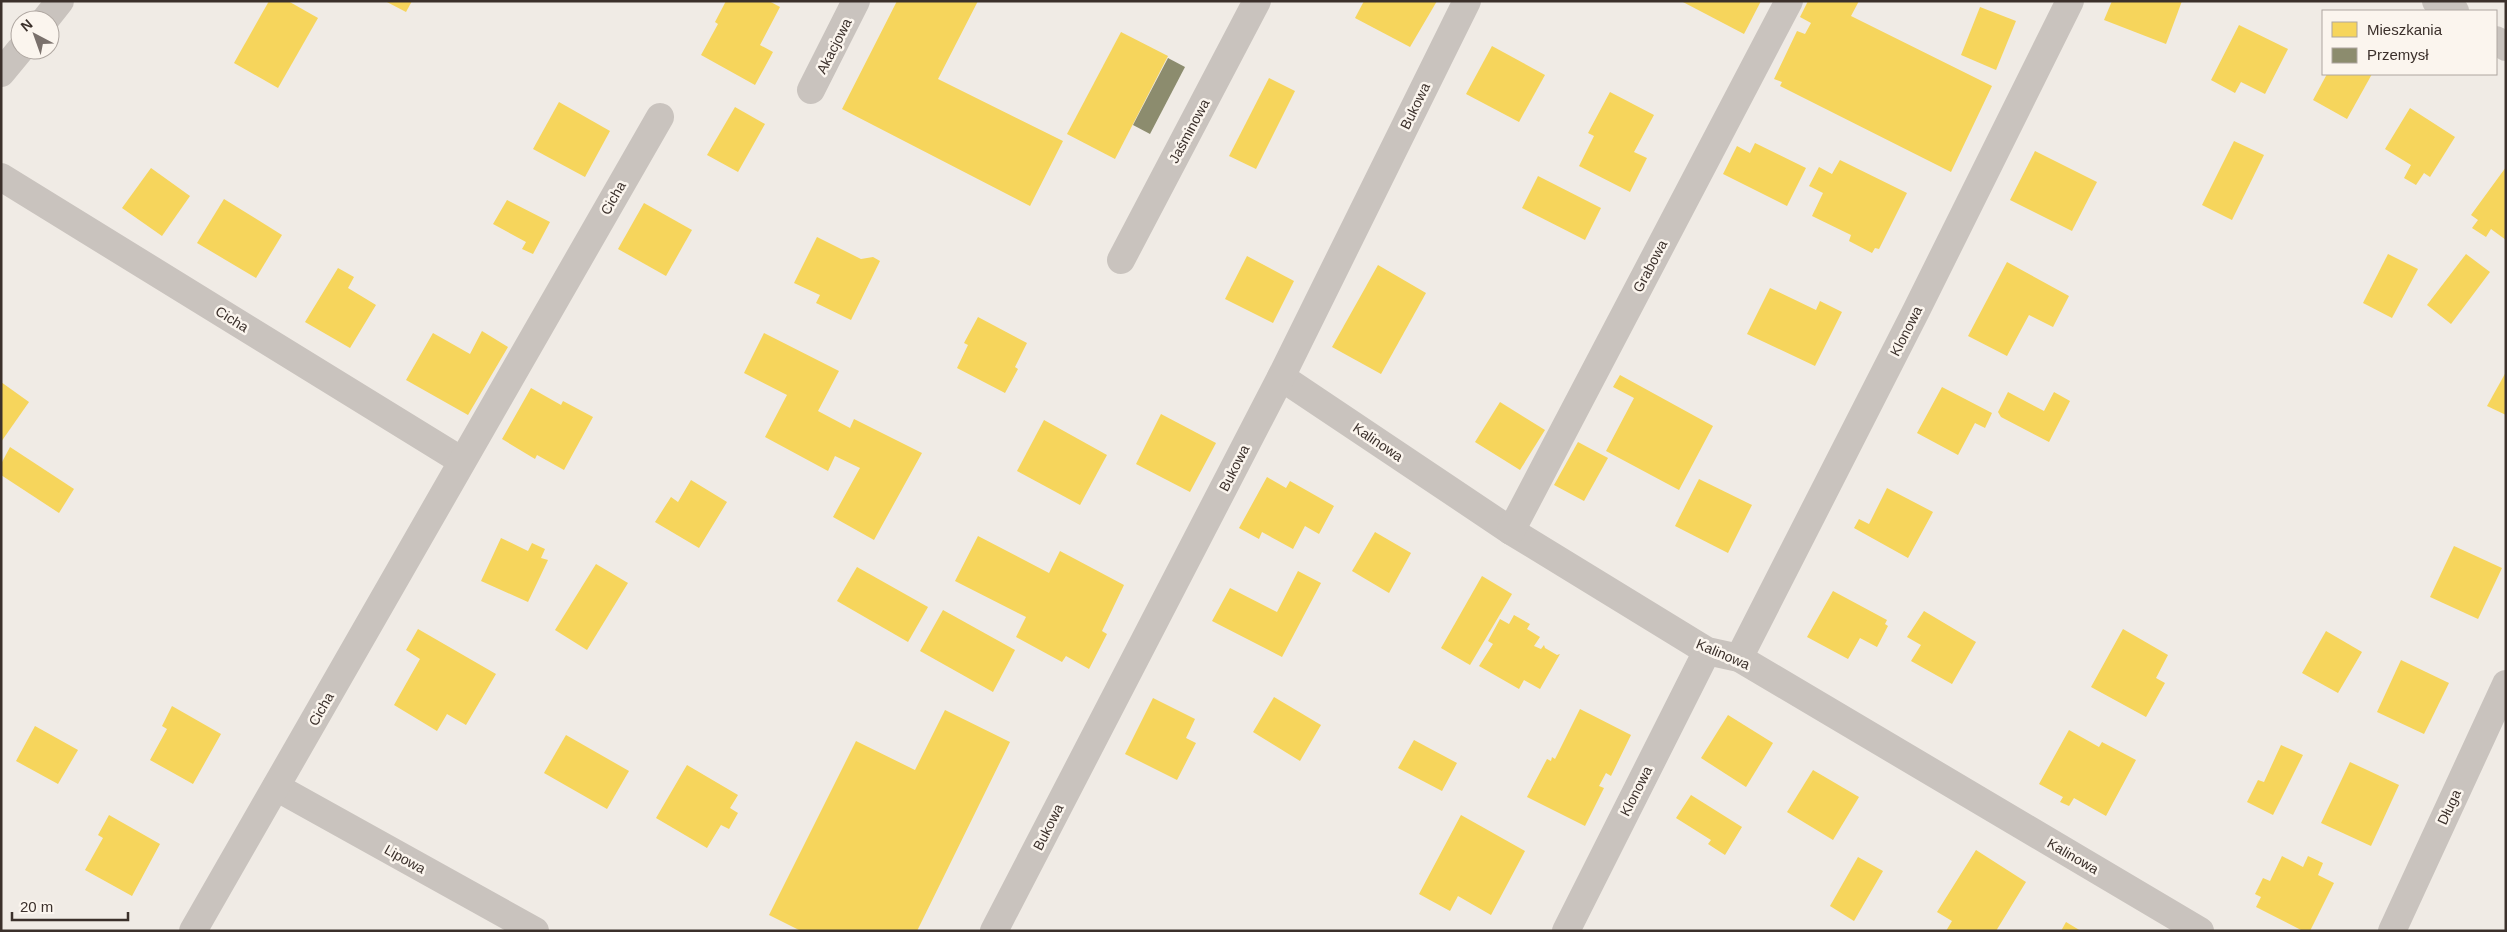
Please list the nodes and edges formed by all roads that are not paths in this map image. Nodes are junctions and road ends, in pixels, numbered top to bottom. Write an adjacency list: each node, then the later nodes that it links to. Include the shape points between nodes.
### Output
1 (856, 1): 10 (street, Akacjowa)
2 (1257, 1): 13 (street, Jaśminowa)
3 (1467, 1): 14 (street, Bukowa)
4 (1789, 1): 16 (street, Grabowa)
5 (2070, 1): 18 (street, Klonowa)
6 (2436, 1): 7 (street)
7 (2453, 10)
8 (12, 60): 9 (street)
9 (1, 73)
10 (811, 90)
11 (660, 116): 15 (street, Cicha)
12 (1, 177): 15 (street, Cicha)
13 (1121, 260)
14 (1281, 377): 16 (street, Kalinowa); 23 (street, Bukowa)
15 (462, 461): 20 (street, Cicha)
16 (1511, 531): 17 (street, Kalinowa)
17 (1707, 651): 18 (street, Kalinowa); 24 (street, Klonowa)
18 (1739, 658): 25 (street, Kalinowa)
19 (2506, 684): 26 (street, Długa)
20 (276, 788): 21 (street, Cicha); 22 (street, Lipowa)
21 (193, 931)
22 (535, 931)
23 (994, 931)
24 (1566, 931)
25 (2200, 931)
26 (2392, 931)

